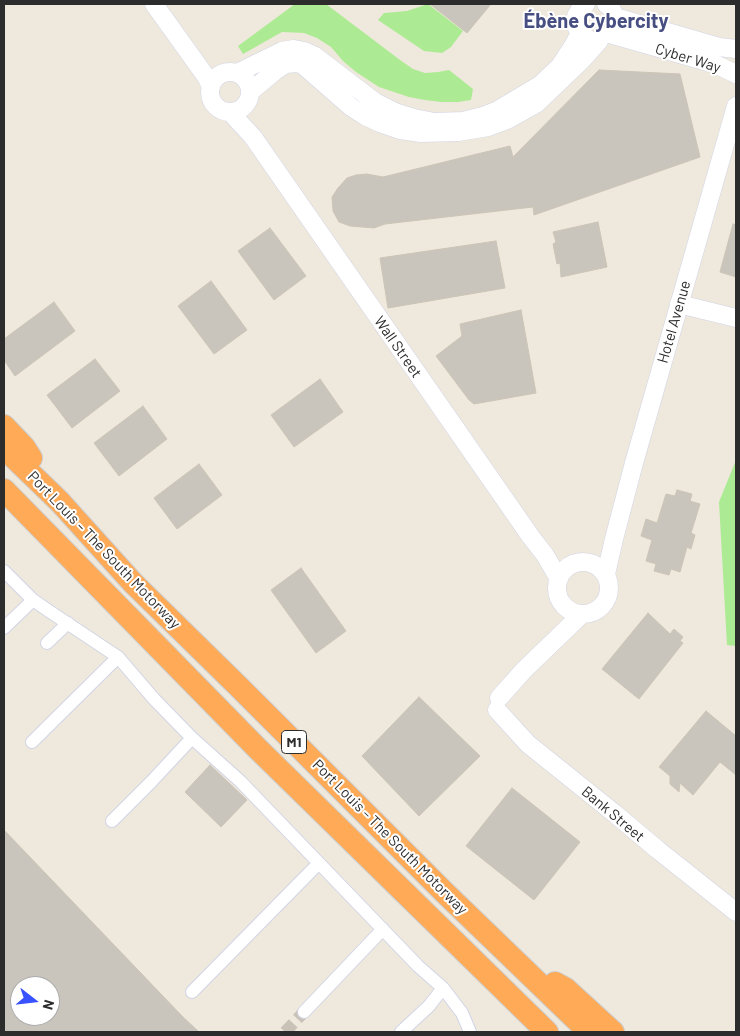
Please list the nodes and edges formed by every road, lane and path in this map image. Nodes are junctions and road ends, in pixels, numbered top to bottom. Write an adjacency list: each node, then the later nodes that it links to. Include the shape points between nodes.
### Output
1 (154, 4): 11 (street, via 207,78)
2 (166, 4): 9 (street, via 203,55 216,67)
3 (586, 4): 5 (street, via 576,16)
4 (609, 7): 6 (street, via 615,23 614,29); 7 (street, Cyber Way, via 719,47)
5 (580, 33): 6 (street, Cyber Way, via 588,39); 9 (street, via 563,61 540,85 491,113 462,121 434,122 395,112 374,102 304,50 282,51)
6 (604, 38): 10 (street, Cyber Way, via 715,64); 12 (street, via 536,104 488,127 458,132 400,130 351,107 304,65 297,63 286,64 275,71)
7 (736, 49)
8 (736, 56): 10 (street)
9 (233, 73): 11 (street, via 217,77); 12 (street, via 246,81)
10 (736, 74)
11 (210, 87): 14 (street, via 214,105)
12 (248, 98): 14 (street, via 237,111); 15 (street, Wall Street)
13 (736, 106): 16 (street, Hotel Avenue)
14 (230, 112): 15 (street, Wall Street)
15 (253, 137): 23 (street, Wall Street, via 531,538 545,555)
16 (679, 304): 17 (street); 22 (street, Hotel Avenue)
17 (736, 318)
18 (4, 426): 21 (highway, via 24,448)
19 (4, 448): 21 (highway, Port Louis – The South Motorway / M1)
20 (4, 490): 40 (highway, Port Louis – The South Motorway / M1, via 258,749)
21 (60, 502): 41 (highway, Port Louis – The South Motorway / M1, via 133,583)
22 (614, 539): 23 (street); 25 (street, Hotel Avenue)
23 (571, 569): 25 (street, via 593,563); 27 (street, via 557,586)
24 (4, 571): 26 (street)
25 (606, 574): 28 (street, via 610,590 604,606)
26 (33, 600): 29 (street); 30 (street)
27 (561, 602): 28 (street, via 573,613); 31 (street)
28 (581, 615): 31 (street)
29 (68, 624): 32 (street); 33 (street)
30 (4, 628)
31 (560, 636): 38 (street, Bank Street, via 524,670 498,704 528,744)
32 (47, 643)
33 (118, 657): 34 (street); 35 (street)
34 (192, 738): 36 (street); 37 (street, via 240,781)
35 (32, 742)
36 (112, 821)
37 (319, 864): 39 (street); 43 (street)
38 (736, 912)
39 (384, 929): 42 (street); 44 (street)
40 (464, 951): 47 (highway); 48 (highway, Port Louis – The South Motorway / M1)
41 (512, 958): 49 (highway, Port Louis – The South Motorway / M1); 50 (highway, via 566,989)
42 (443, 988): 45 (street); 46 (street, via 462,1013)
43 (192, 992)
44 (304, 1012)
45 (401, 1032)
46 (470, 1032)
47 (533, 1032)
48 (547, 1032)
49 (588, 1032)
50 (613, 1032)

